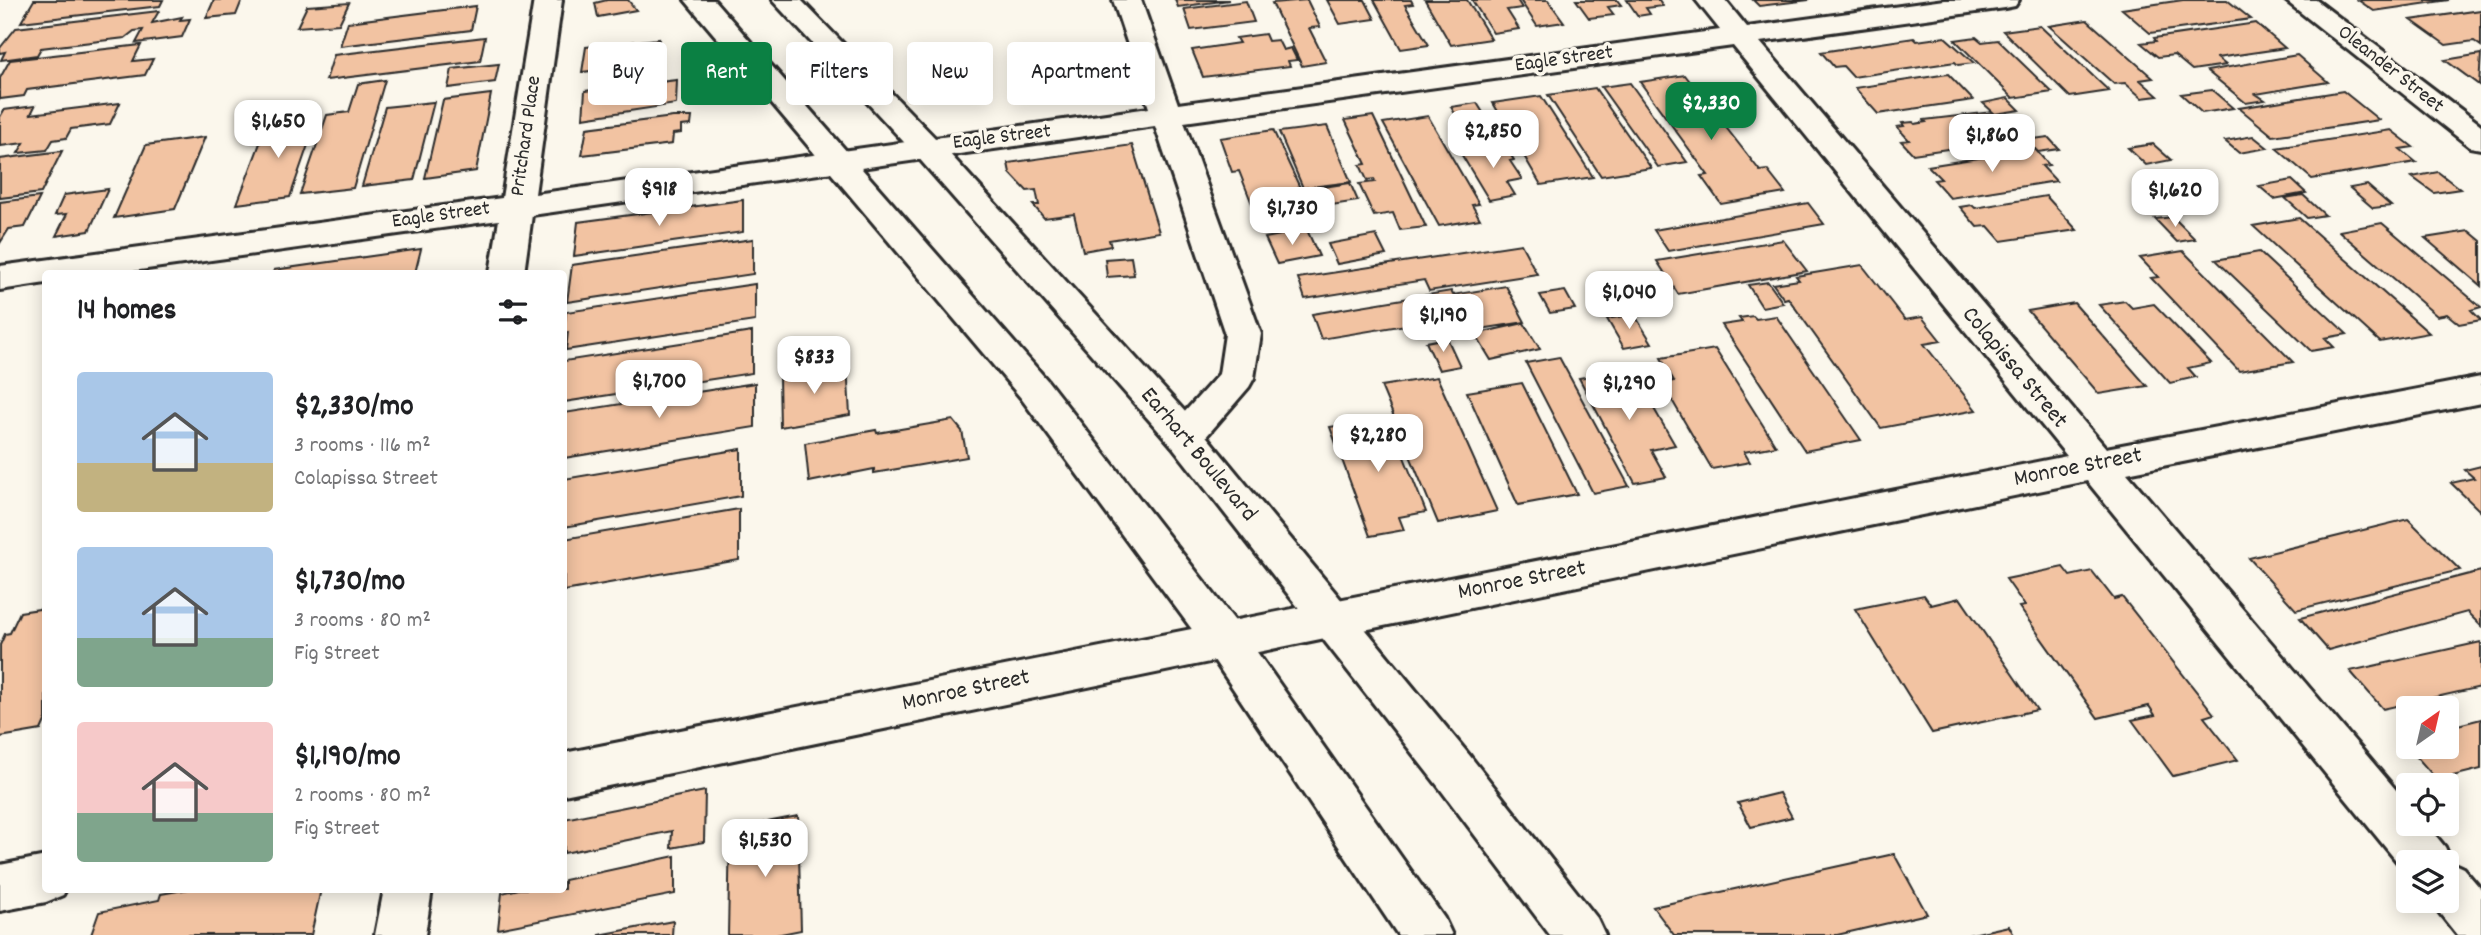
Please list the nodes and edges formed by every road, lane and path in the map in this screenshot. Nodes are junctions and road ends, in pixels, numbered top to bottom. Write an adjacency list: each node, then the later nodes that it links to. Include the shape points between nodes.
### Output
1 (548, 0): 13 (street, Pritchard Place)
2 (699, 0): 12 (street)
3 (786, 0): 11 (street, Earhart Boulevard)
4 (1127, 0): 9 (street)
5 (1710, 0): 8 (street, Colapissa Street)
6 (2005, 0): 8 (street, Eagle Street)
7 (2299, 0): 10 (street, Oleander Street)
8 (1739, 36): 9 (street, Eagle Street); 20 (street, Colapissa Street)
9 (1165, 116): 11 (street, Eagle Street); 19 (street, via 1243,334 1236,379)
10 (2481, 140)
11 (927, 148): 12 (street, Eagle Street); 19 (street, Earhart Boulevard)
12 (835, 160): 13 (street, Eagle Street); 22 (street, via 1034,389)
13 (517, 205): 14 (street, Eagle Street); 15 (street, Pritchard Place)
14 (57, 270)
15 (507, 270)
16 (42, 272): 17 (street, Eagle Street)
17 (0, 278)
18 (2481, 390): 20 (street, Monroe Street)
19 (1185, 436): 21 (street, Earhart Boulevard)
20 (2094, 465): 21 (street, Monroe Street); 24 (street, Colapissa Street)
21 (1331, 617): 22 (street, Monroe Street); 32 (street, Earhart Boulevard)
22 (1223, 638): 23 (street, Monroe Street); 31 (street)
23 (567, 773)
24 (2417, 850)
25 (42, 880): 26 (street)
26 (0, 888)
27 (407, 893): 30 (street)
28 (2459, 900): 29 (street)
29 (2481, 926)
30 (400, 935)
31 (1427, 935)
32 (1580, 935)

